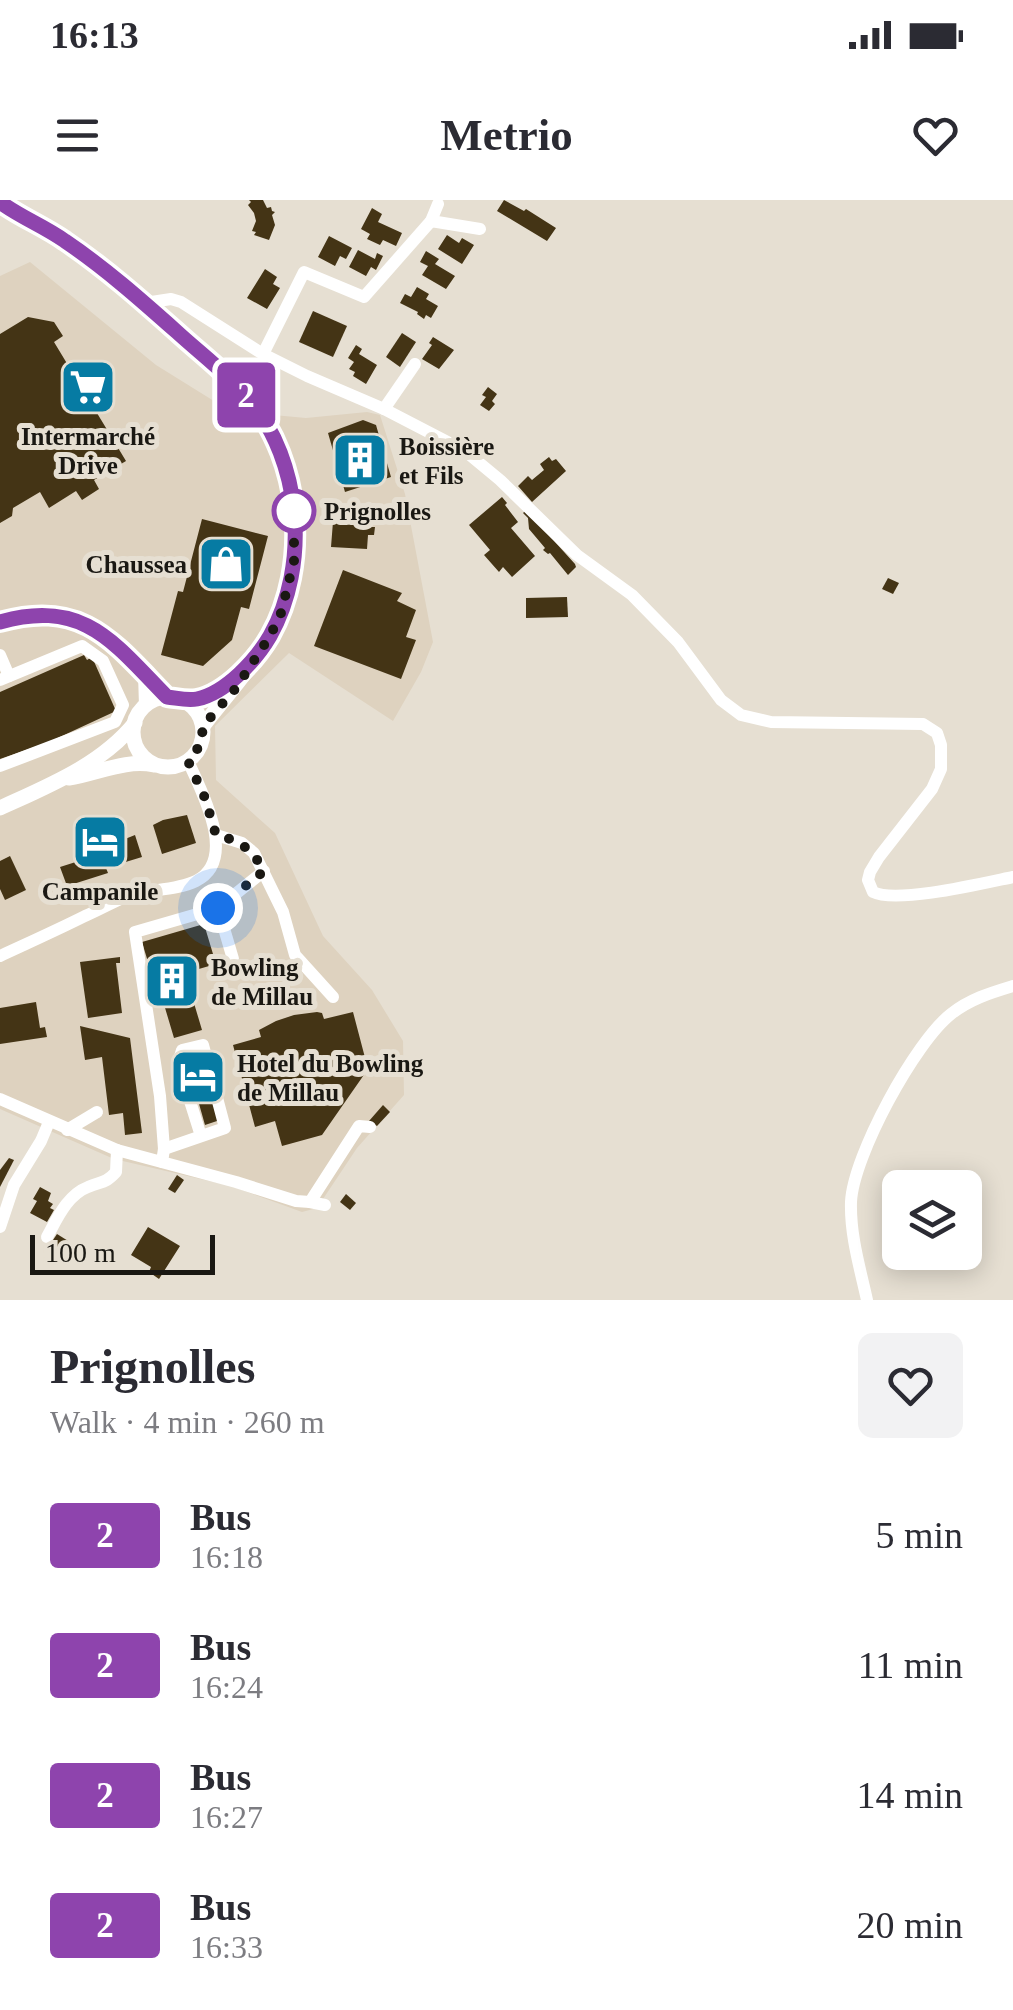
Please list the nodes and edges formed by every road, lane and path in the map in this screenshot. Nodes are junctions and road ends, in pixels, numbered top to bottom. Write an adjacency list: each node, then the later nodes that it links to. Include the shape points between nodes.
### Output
1 (438, 204): 3 (street)
2 (5, 207): 5 (main road, via 62,238)
3 (431, 221): 4 (street); 6 (street, via 364,297 304,272)
4 (480, 229)
5 (145, 304): 6 (street, via 182,302); 11 (main road, via 224,373 262,416 279,450 292,496 289,587 270,636)
6 (264, 354): 8 (street)
7 (415, 364): 8 (street)
8 (384, 409): 25 (street, via 464,451 500,480 577,556 632,595 678,642 720,700 741,715 771,722 923,724 937,732 941,769 870,872 873,892 909,894)
9 (0, 622): 12 (street, via 45,614 68,618 113,642)
10 (0, 655): 13 (street)
11 (248, 667): 14 (main road, via 210,694); 17 (main road)
12 (144, 673): 14 (street); 15 (street)
13 (4, 678): 20 (street, via 82,646 103,662 123,705 115,722)
14 (173, 698): 15 (main road); 17 (main road, via 196,710)
15 (145, 706): 16 (main road)
16 (134, 723): 19 (main road, via 138,750); 21 (main road, via 115,745)
17 (203, 726): 18 (main road, via 201,744)
18 (188, 761): 19 (main road); 23 (street)
19 (156, 765): 21 (main road, via 136,762)
20 (0, 766)
21 (65, 778): 22 (main road)
22 (0, 808)
23 (216, 835): 24 (street, via 242,843); 27 (street, via 211,865 196,881 127,896)
24 (264, 871): 26 (street); 30 (street, via 295,955)
25 (1013, 877)
26 (218, 908): 28 (street); 38 (street, via 135,932)
27 (0, 956)
28 (234, 959)
29 (1013, 986): 43 (street, via 974,998 926,1038 866,1149 851,1202)
30 (333, 997)
31 (0, 1099): 33 (street)
32 (97, 1112): 35 (street)
33 (49, 1122): 35 (street); 41 (street)
34 (370, 1127): 39 (street, via 359,1126)
35 (67, 1130): 37 (street)
36 (201, 1136): 36 (street, via 224,1128 203,1045 182,1050 178,1063); 38 (street)
37 (116, 1150): 38 (street); 42 (street, via 116,1172 84,1188)
38 (163, 1156): 39 (street)
39 (310, 1202): 40 (street)
40 (325, 1205)
41 (0, 1227)
42 (47, 1237)
43 (868, 1300)

